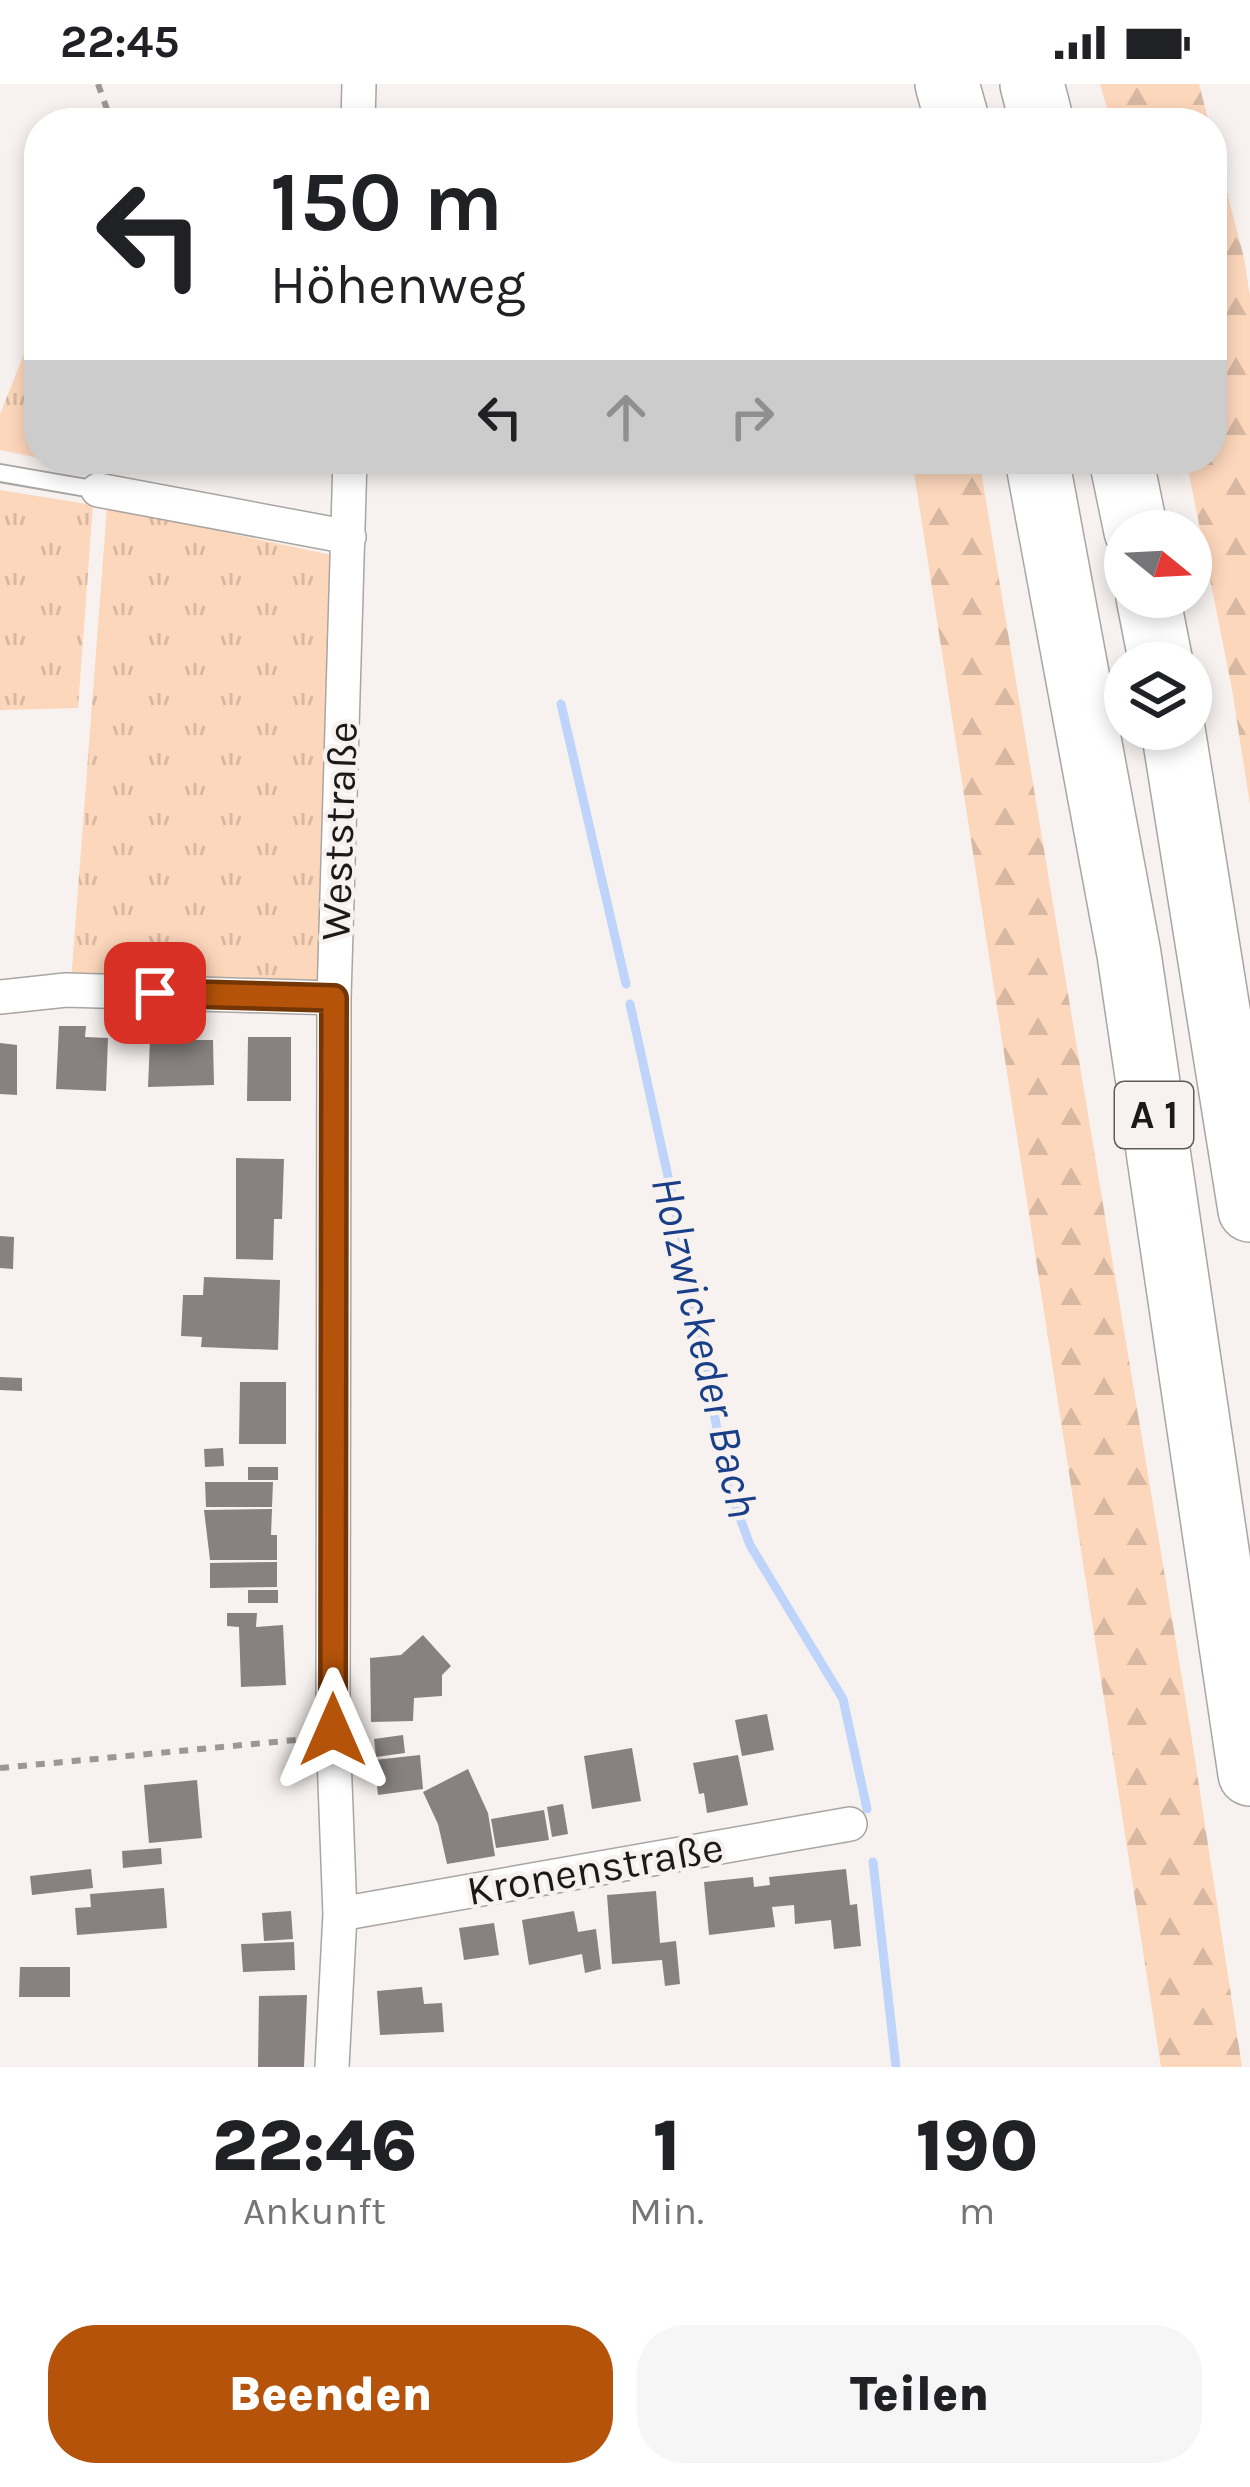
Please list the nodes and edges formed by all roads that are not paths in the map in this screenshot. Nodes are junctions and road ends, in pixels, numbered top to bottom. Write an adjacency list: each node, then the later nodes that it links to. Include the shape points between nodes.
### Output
1 (0, 473): 5 (lane)
2 (350, 474): 7 (street, Weststraße)
3 (1040, 474): 12 (highway, A 1, via 1129,953)
4 (1124, 474): 6 (highway)
5 (98, 490): 7 (street)
6 (1132, 510)
7 (349, 537): 10 (street, Weststraße)
8 (1176, 750): 11 (highway, A 1)
9 (0, 997): 10 (street, via 66,990)
10 (334, 998): 14 (street, Weststraße)
11 (1250, 1210)
12 (1250, 1774)
13 (850, 1824): 14 (street, Kronenstraße)
14 (340, 1914): 15 (street, Weststraße)
15 (332, 2067)

